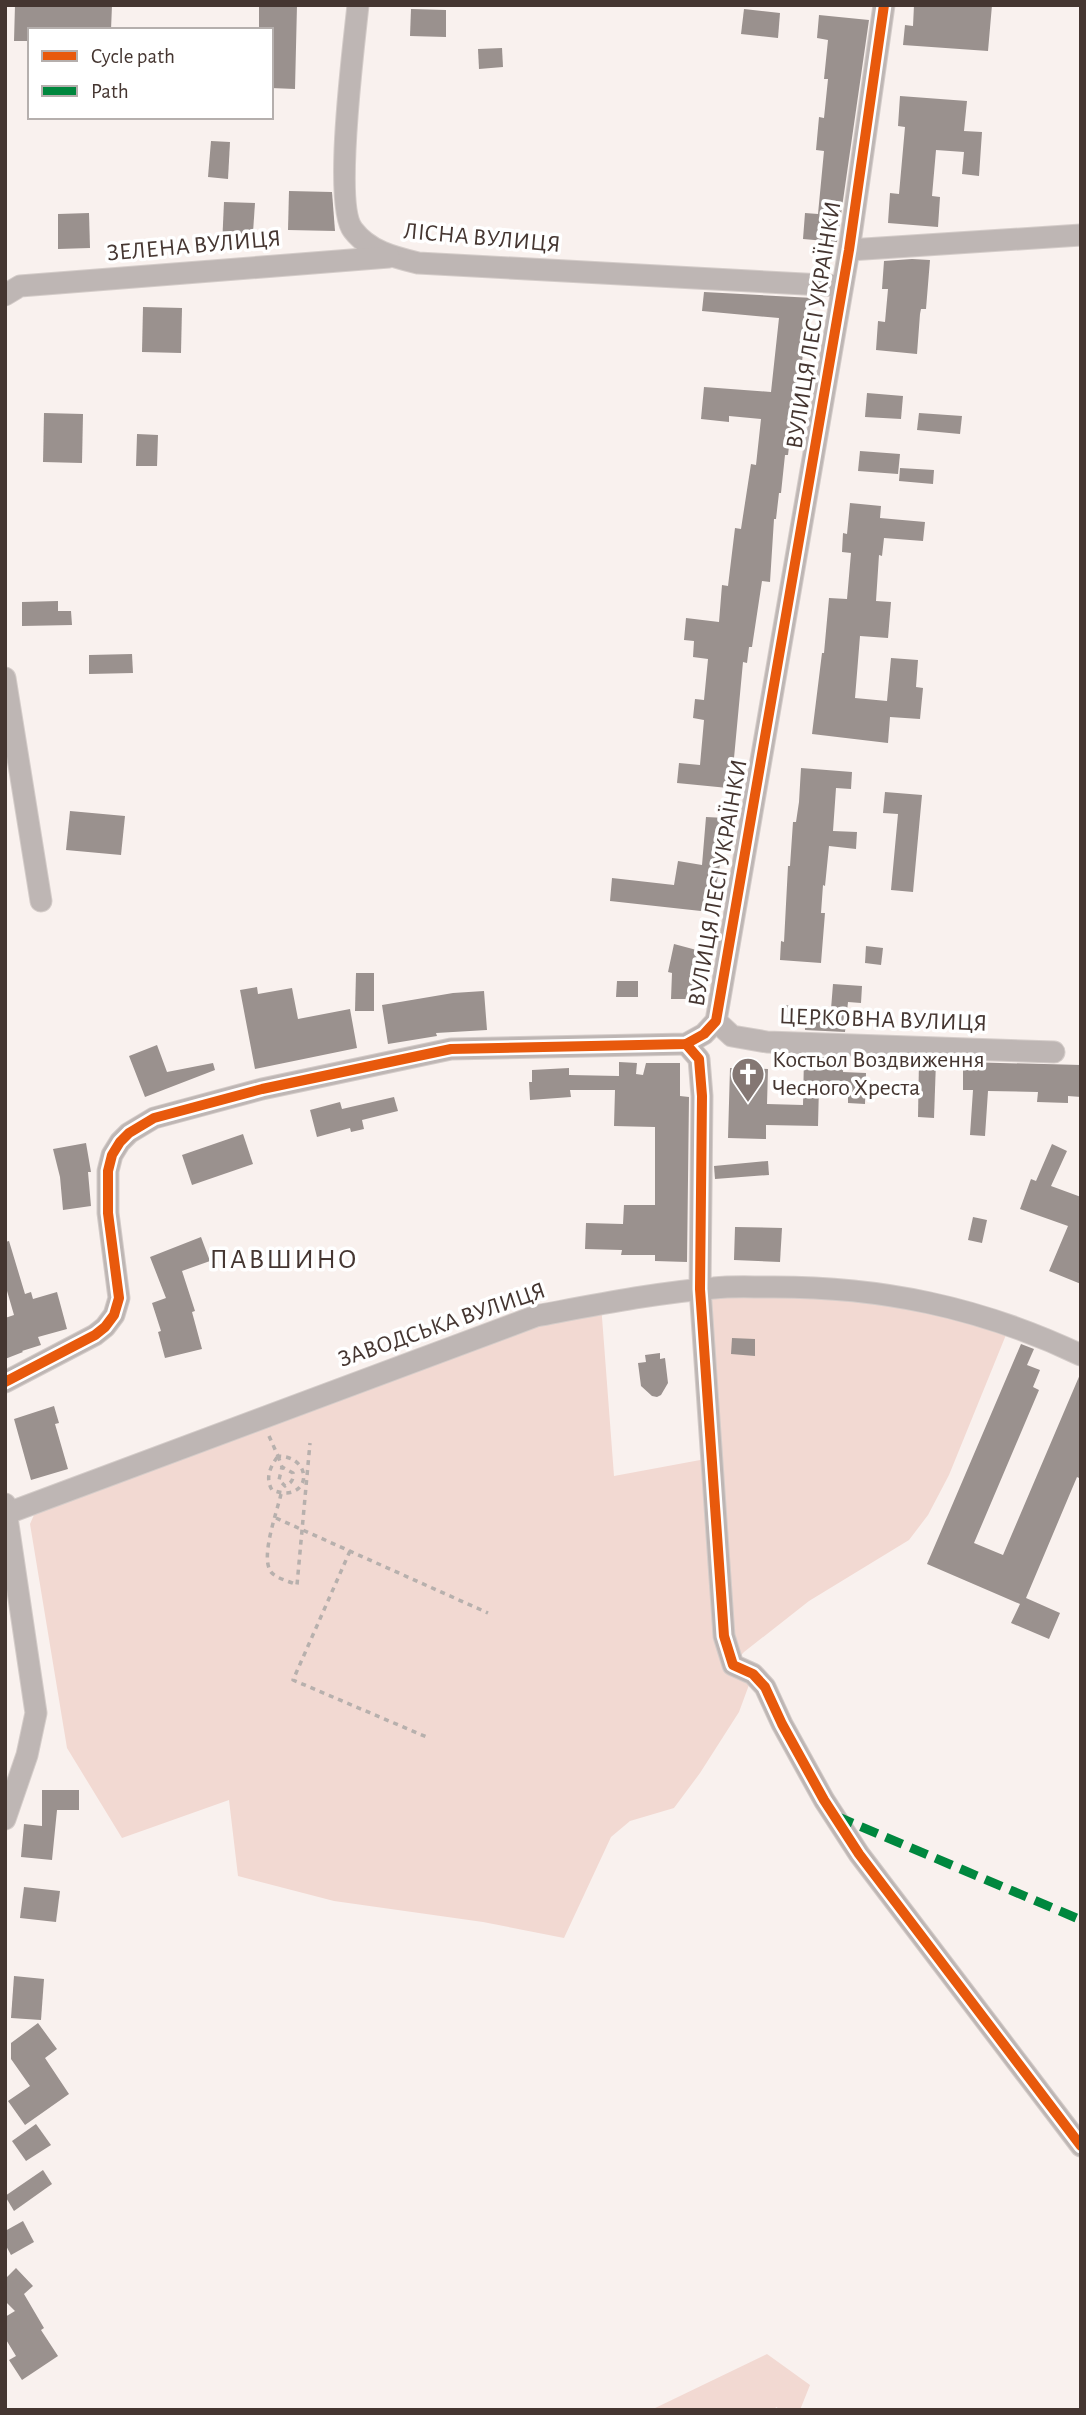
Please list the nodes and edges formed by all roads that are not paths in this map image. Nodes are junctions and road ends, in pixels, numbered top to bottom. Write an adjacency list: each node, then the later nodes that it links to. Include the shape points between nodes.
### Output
1 (358, 5): 5 (street, ЛІСНА ВУЛИЦЯ, via 343,175 345,207 351,228)
2 (884, 5): 4 (street, ВУЛИЦЯ ЛЕСІ УКРАЇНКИ)
3 (1081, 236): 4 (street)
4 (849, 250): 6 (street, ВУЛИЦЯ ЛЕСІ УКРАЇНКИ)
5 (389, 257): 6 (street, ЛІСНА ВУЛИЦЯ, via 418,263); 7 (street, ЗЕЛЕНА ВУЛИЦЯ, via 20,286)
6 (842, 286): 10 (street, ВУЛИЦЯ ЛЕСІ УКРАЇНКИ)
7 (5, 295)
8 (5, 678): 9 (street)
9 (41, 901)
10 (716, 1021): 11 (street, ВУЛИЦЯ ЛЕСІ УКРАЇНКИ); 12 (street, ЦЕРКОВНА ВУЛИЦЯ, via 732,1036 767,1042)
11 (686, 1044): 13 (street, via 699,1059 702,1096); 15 (street, via 451,1049 262,1089 153,1118 120,1142 108,1171 108,1213 119,1298 114,1315 95,1335)
12 (1054, 1052)
13 (700, 1289): 14 (street, ЗАВОДСЬКА ВУЛИЦЯ, via 799,1287 875,1292 967,1311 1035,1333); 16 (street, ЗАВОДСЬКА ВУЛИЦЯ, via 536,1316); 18 (street, via 724,1636 733,1665 753,1674 765,1687 818,1789 859,1854)
14 (1081, 1355)
15 (5, 1382)
16 (7, 1508): 17 (street, via 36,1713)
17 (5, 1819)
18 (1081, 2146)

